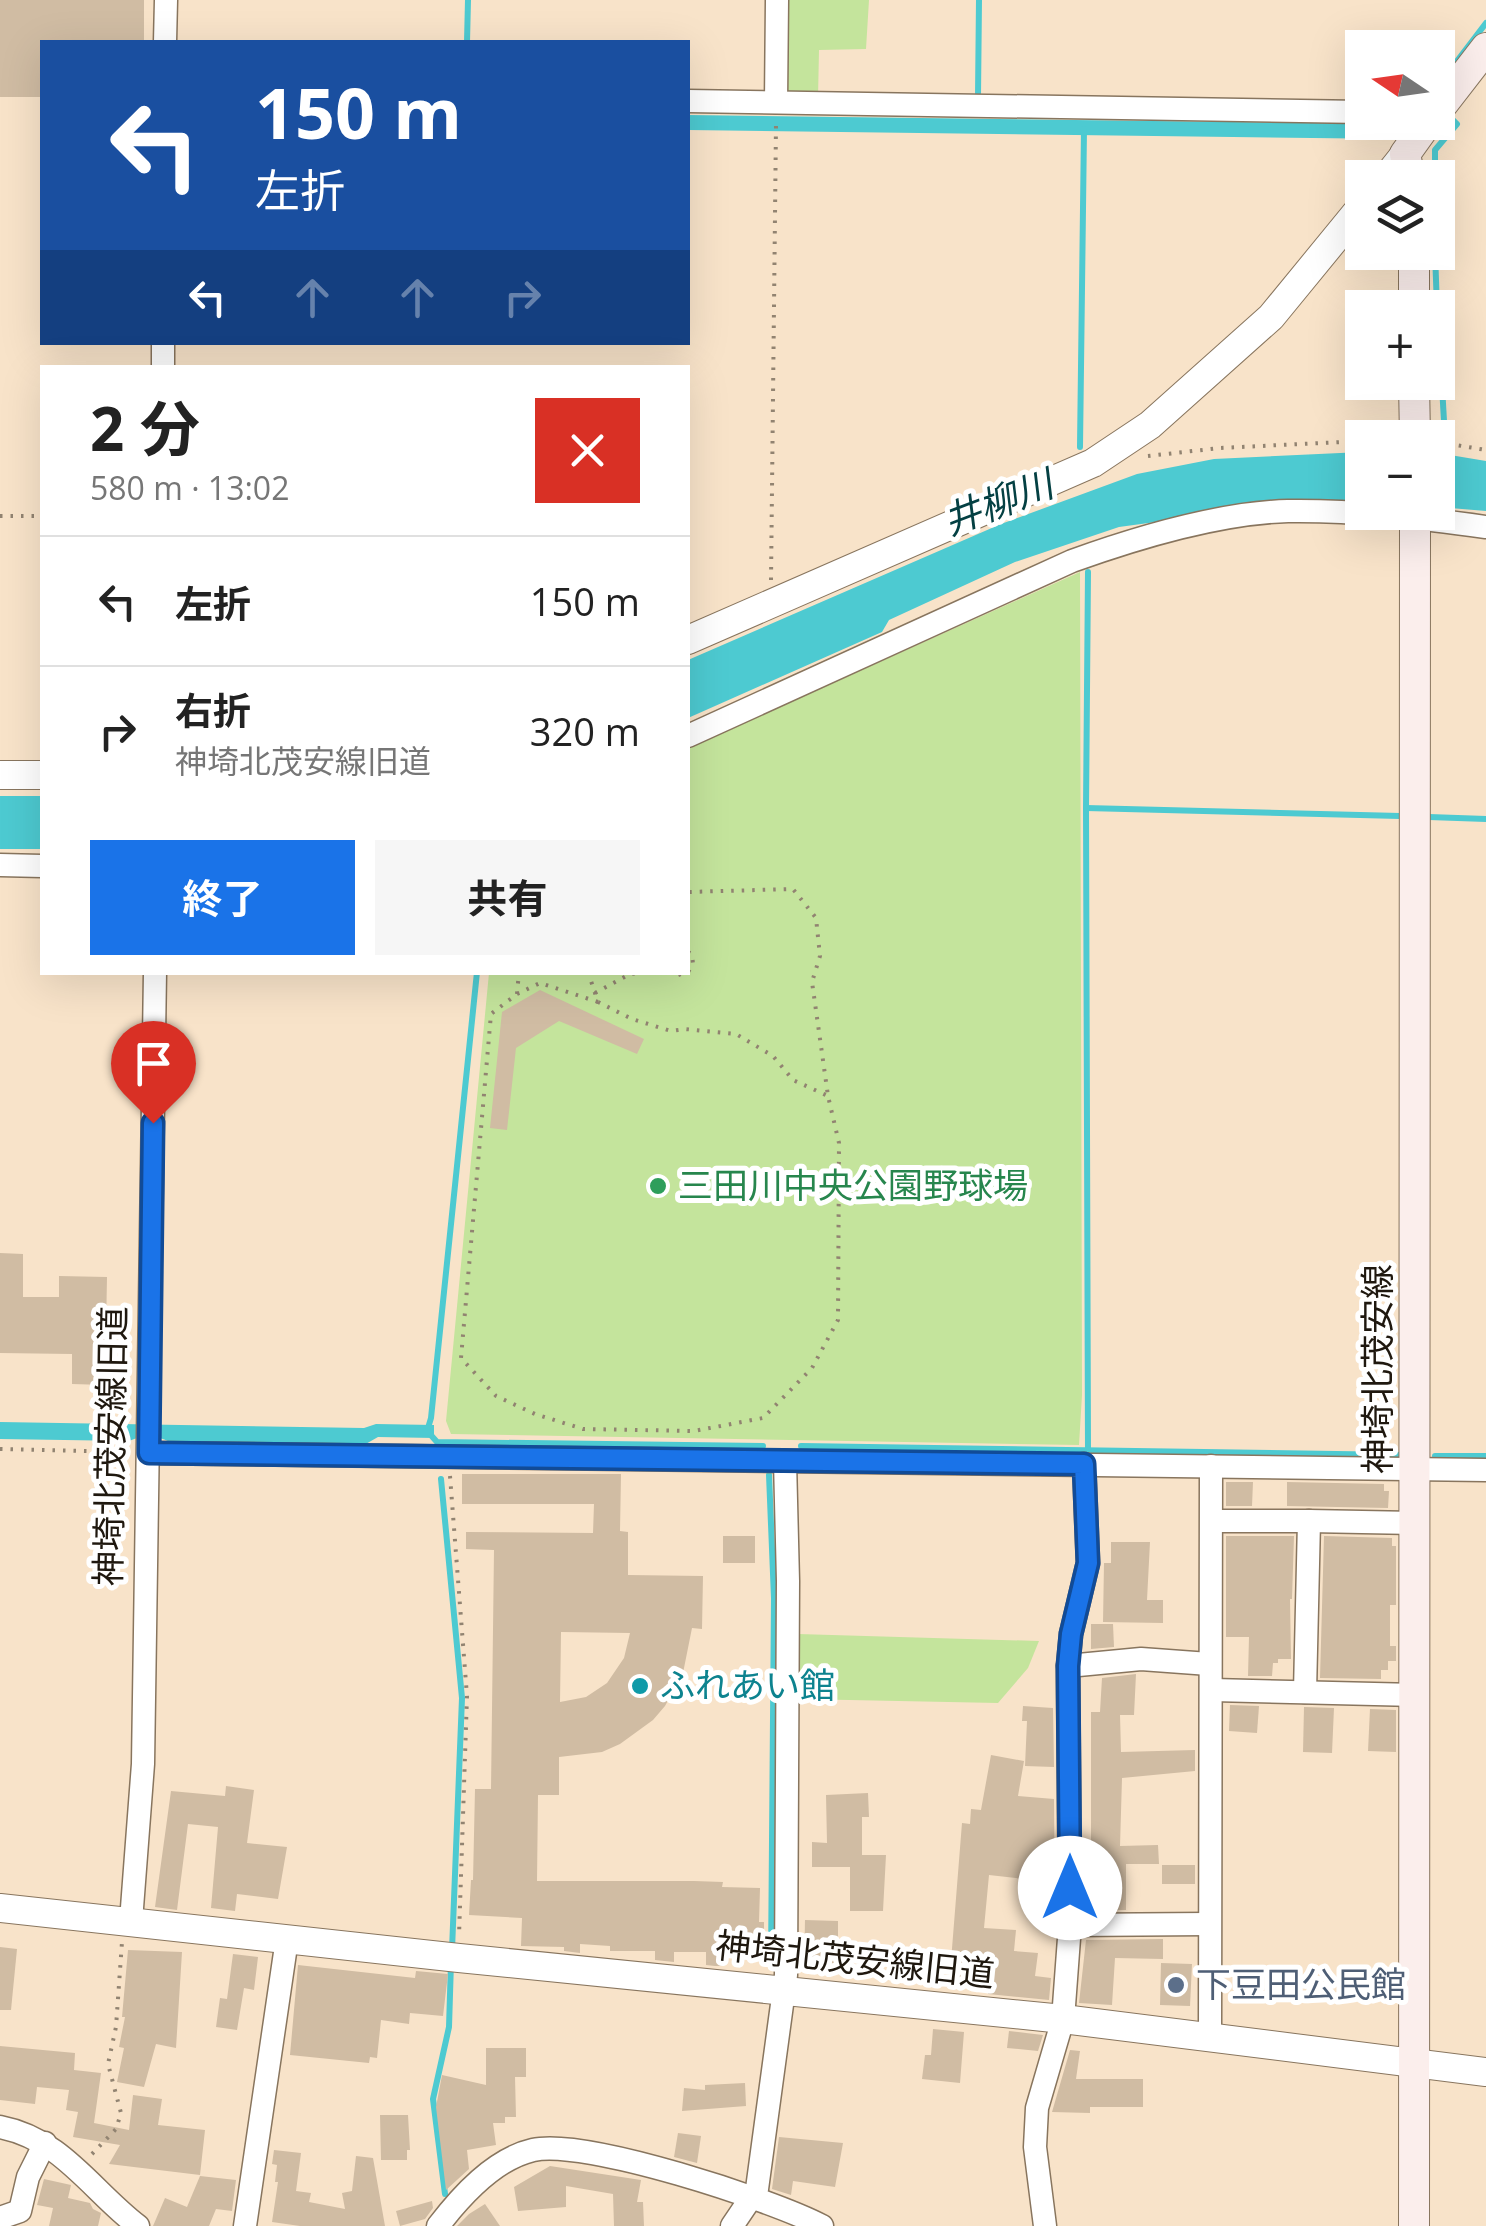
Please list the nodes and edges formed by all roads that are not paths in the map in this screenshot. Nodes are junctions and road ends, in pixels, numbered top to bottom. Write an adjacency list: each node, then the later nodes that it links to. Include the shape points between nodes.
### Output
1 (166, 0): 3 (street)
2 (777, 0): 7 (street)
3 (165, 40)
4 (1486, 48): 5 (main road)
5 (1455, 88)
6 (690, 101): 7 (street)
7 (776, 102): 8 (street)
8 (1345, 112)
9 (1345, 227): 14 (street, via 1271,317 1150,425 1093,463)
10 (1345, 513): 15 (street, via 1285,511 1136,538)
11 (1455, 522): 12 (street)
12 (1486, 527)
13 (1415, 530): 25 (main road, 神埼北茂安線)
14 (690, 639)
15 (690, 735)
16 (0, 775): 17 (street)
17 (40, 775)
18 (0, 865): 19 (street)
19 (40, 866)
20 (155, 975): 21 (street, 神埼北茂安線旧道)
21 (149, 1438): 22 (street, via 448,1457); 36 (street, 神埼北茂安線旧道, via 143,1764)
22 (785, 1461): 23 (street); 40 (street)
23 (1084, 1464): 24 (street); 31 (street, via 1088,1563)
24 (1211, 1466): 25 (street); 27 (street)
25 (1415, 1469): 26 (street); 29 (main road, 神埼北茂安線)
26 (1486, 1470)
27 (1214, 1520): 28 (street); 30 (street)
28 (1310, 1522): 29 (street); 33 (street)
29 (1415, 1524): 34 (main road, 神埼北茂安線)
30 (1209, 1664): 31 (street, via 1142,1658); 32 (street)
31 (1068, 1666): 38 (street)
32 (1213, 1690): 33 (street); 37 (street)
33 (1305, 1692): 34 (street)
34 (1416, 1696): 43 (main road, 神埼北茂安線)
35 (0, 1908): 36 (street, 神埼北茂安線旧道)
36 (131, 1921): 39 (street, 神埼北茂安線旧道)
37 (1209, 1924): 38 (street); 42 (street)
38 (1070, 1925): 41 (street)
39 (287, 1940): 40 (street, 神埼北茂安線旧道); 50 (street)
40 (784, 1990): 41 (street, 神埼北茂安線旧道); 47 (street, via 768,2126)
41 (1063, 2019): 42 (street, 神埼北茂安線旧道); 53 (street, via 1038,2108)
42 (1210, 2037): 43 (street, 神埼北茂安線旧道)
43 (1415, 2063): 44 (street, 神埼北茂安線旧道); 54 (main road, 神埼北茂安線)
44 (1486, 2072)
45 (0, 2127): 46 (street, via 31,2135)
46 (41, 2148): 48 (street, via 20,2211); 49 (street, via 84,2172)
47 (742, 2211): 51 (street, via 649,2167 546,2148 495,2168); 52 (street)
48 (0, 2218)
49 (138, 2226)
50 (245, 2226)
51 (438, 2226)
52 (822, 2226)
53 (1045, 2226)
54 (1414, 2226)

